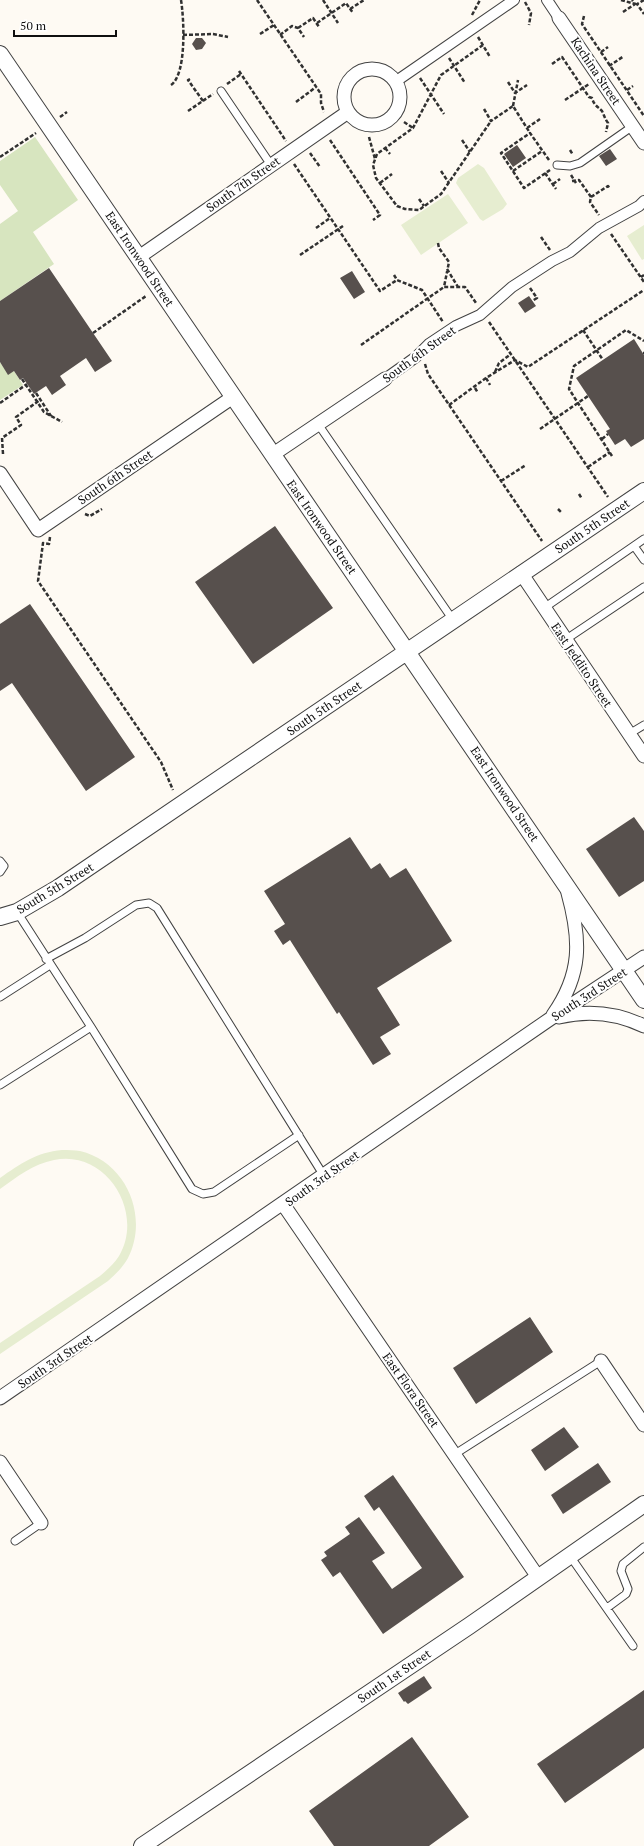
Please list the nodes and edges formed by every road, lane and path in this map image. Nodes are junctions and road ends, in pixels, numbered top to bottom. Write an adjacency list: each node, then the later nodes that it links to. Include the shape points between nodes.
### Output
1 (181, 0): 26 (path)
2 (256, 0): 21 (path)
3 (323, 0): 14 (path)
4 (364, 0): 12 (path)
5 (514, 0): 32 (street)
6 (523, 0): 22 (path, via 531,13)
7 (547, 0): 18 (street, Kachina Street)
8 (621, 0): 11 (path)
9 (632, 0): 11 (path)
10 (644, 0): 11 (path)
11 (636, 4): 13 (path); 16 (path)
12 (350, 9): 14 (path, via 346,3); 15 (path)
13 (623, 12)
14 (331, 13): 19 (path); 20 (path)
15 (353, 13)
16 (644, 14)
17 (584, 16): 33 (path, via 582,24)
18 (559, 18): 74 (street, Kachina Street)
19 (317, 23): 23 (path); 24 (path, via 313,18)
20 (338, 24)
21 (274, 25): 25 (path); 27 (path)
22 (529, 25)
23 (319, 27)
24 (298, 28): 27 (path, via 292,26); 29 (path)
25 (260, 34)
26 (182, 35): 28 (path, via 213,34); 48 (path, via 180,68 176,82)
27 (280, 35): 51 (path)
28 (228, 37)
29 (304, 37)
30 (483, 45): 37 (path)
31 (608, 47): 33 (path)
32 (443, 50): 37 (path); 39 (street)
33 (601, 52): 38 (path)
34 (0, 54): 115 (street, East Ironwood Street)
35 (624, 56): 38 (path)
36 (552, 64): 52 (path, via 562,57)
37 (454, 66): 47 (path); 55 (path, via 441,75)
38 (610, 66): 40 (path); 53 (path)
39 (414, 69): 45 (street); 55 (path)
40 (604, 70)
41 (238, 71): 79 (path)
42 (190, 79): 58 (path, via 188,80)
43 (518, 80): 56 (path)
44 (594, 80): 52 (path)
45 (395, 82): 63 (street, via 399,90 398,107 387,121 379,124 361,123); 63 (street, via 380,70 361,71 353,76 344,93 344,103)
46 (508, 82): 56 (path)
47 (465, 83)
48 (171, 85)
49 (527, 85): 56 (path)
50 (633, 86): 53 (path)
51 (316, 88): 59 (path); 65 (path, via 321,94 321,104)
52 (583, 88): 57 (path); 81 (path, via 608,123)
53 (627, 90): 66 (path)
54 (222, 91): 91 (lane)
55 (431, 94): 64 (path); 71 (path)
56 (515, 94): 60 (path)
57 (565, 100)
58 (203, 101)
59 (296, 102)
60 (513, 106): 69 (path); 72 (path)
61 (484, 109): 69 (path)
62 (67, 112): 67 (path)
63 (348, 112): 91 (street, South 7th Street)
64 (444, 114)
65 (327, 116)
66 (644, 116)
67 (58, 118)
68 (540, 120): 72 (path)
69 (491, 121): 85 (path)
70 (404, 122): 71 (path)
71 (413, 128): 82 (path)
72 (527, 128): 75 (path)
73 (36, 133): 88 (path)
74 (640, 133): 81 (lane)
75 (530, 134): 83 (path); 95 (path, via 501,153)
76 (369, 137): 90 (path)
77 (329, 138): 109 (path, via 380,215)
78 (462, 140): 85 (path)
79 (288, 143)
80 (316, 147): 84 (path)
81 (604, 147): 92 (lane, via 575,166)
82 (385, 148): 86 (path); 90 (path)
83 (542, 150): 92 (path); 95 (path)
84 (309, 152): 87 (path); 93 (path)
85 (470, 152): 100 (path)
86 (390, 154)
87 (304, 155)
88 (0, 157)
89 (298, 159): 108 (path, via 293,163)
90 (375, 159): 99 (path, via 374,172)
91 (271, 165): 115 (street, South 7th Street)
92 (555, 166): 96 (path)
93 (320, 167)
94 (441, 171): 100 (path)
95 (513, 171): 96 (path, via 524,188)
96 (545, 173): 101 (path)
97 (392, 174): 99 (path)
98 (560, 179): 101 (path)
99 (380, 183): 107 (path, via 398,206 419,210)
100 (449, 183): 107 (path, via 441,194)
101 (553, 184): 102 (path)
102 (556, 189)
103 (610, 189): 106 (path, via 608,186)
104 (419, 198): 107 (path)
105 (644, 201): 117 (street, South 6th Street, via 599,228 570,252)
106 (586, 204)
107 (424, 206)
108 (330, 218): 111 (path); 112 (path)
109 (373, 220)
110 (343, 226): 112 (path)
111 (316, 228)
112 (338, 229): 116 (path); 123 (path, via 380,291)
113 (541, 237): 117 (path)
114 (438, 243): 119 (path, via 438,248 449,262)
115 (139, 256): 153 (street, East Ironwood Street)
116 (300, 256)
117 (556, 259): 124 (street, South 6th Street)
118 (452, 264): 119 (path)
119 (448, 268): 126 (path); 127 (path)
120 (394, 275): 123 (path)
121 (644, 275): 122 (path)
122 (641, 277)
123 (397, 280): 130 (path, via 422,290)
124 (524, 280): 131 (path, via 536,298); 132 (street, South 6th Street)
125 (466, 284): 126 (path)
126 (460, 287): 127 (path); 132 (path, via 466,287)
127 (444, 288): 130 (path)
128 (644, 290): 133 (path)
129 (146, 296): 135 (path)
130 (427, 298): 134 (path); 137 (path)
131 (532, 301)
132 (483, 312): 134 (street, South 6th Street); 139 (path)
133 (583, 330): 138 (path); 141 (path, via 528,367)
134 (448, 331): 140 (street, South 6th Street)
135 (93, 333)
136 (644, 341): 138 (path, via 626,330)
137 (361, 345)
138 (597, 351): 142 (path); 156 (path, via 574,366 569,389)
139 (511, 354): 141 (path); 143 (path, via 499,363)
140 (418, 355): 146 (street, South 6th Street); 158 (path)
141 (515, 360): 143 (path); 160 (path)
142 (603, 360)
143 (495, 372): 144 (path)
144 (486, 378): 148 (path); 149 (path)
145 (22, 379): 147 (path)
146 (385, 379): 162 (street, South 6th Street)
147 (27, 385): 155 (path); 157 (path)
148 (490, 385)
149 (475, 388): 151 (path); 158 (path)
150 (36, 393): 154 (path)
151 (478, 393)
152 (588, 396): 156 (path)
153 (233, 397): 168 (street, East Ironwood Street); 172 (street, South 6th Street, via 38,530)
154 (40, 400): 155 (path); 159 (path)
155 (37, 402): 159 (path, via 44,412); 167 (path, via 16,417 21,425 2,438)
156 (578, 402): 160 (path); 165 (path)
157 (0, 403)
158 (449, 405): 173 (path)
159 (51, 416): 161 (path)
160 (555, 418): 163 (path); 171 (path)
161 (62, 422)
162 (318, 424): 168 (street, South 6th Street); 190 (lane)
163 (540, 429)
164 (608, 434): 165 (path)
165 (602, 439): 166 (path)
166 (610, 452): 169 (path); 171 (path)
167 (3, 454)
168 (272, 455): 192 (street, East Ironwood Street)
169 (612, 456)
170 (526, 465): 173 (path)
171 (588, 467): 176 (path)
172 (0, 473)
173 (501, 481): 184 (path)
174 (644, 491): 187 (street, South 5th Street)
175 (579, 494): 177 (path)
176 (608, 497)
177 (582, 499)
178 (102, 509): 181 (path, via 90,516)
179 (558, 509): 180 (path)
180 (562, 513)
181 (82, 515)
182 (51, 534): 196 (path, via 49,544 43,543 38,581 161,762)
183 (644, 539): 185 (lane)
184 (542, 542)
185 (634, 546): 186 (lane); 189 (lane)
186 (644, 560)
187 (521, 573): 189 (street, East Jeddito Street); 190 (street, South 5th Street)
188 (644, 587): 191 (lane)
189 (544, 608): 191 (street, East Jeddito Street)
190 (453, 620): 192 (street, South 5th Street)
191 (565, 640): 194 (street, East Jeddito Street)
192 (408, 651): 199 (street, East Ironwood Street); 200 (street, South 5th Street, via 58,888)
193 (644, 725): 194 (lane)
194 (629, 734): 195 (street, East Jeddito Street)
195 (644, 756)
196 (174, 790)
197 (0, 861): 198 (lane, via 4,866)
198 (0, 872)
199 (566, 885): 204 (street, East Ironwood Street); 207 (street, via 577,935 577,966 567,992)
200 (17, 912): 201 (street, South 5th Street); 203 (lane)
201 (0, 917)
202 (644, 957): 204 (street, South 3rd Street)
203 (48, 962): 205 (lane); 209 (lane); 211 (lane, via 136,905 149,903 157,908)
204 (624, 971): 206 (street, East Ironwood Street); 207 (street, South 3rd Street)
205 (0, 997)
206 (644, 1000)
207 (550, 1019): 208 (street, via 589,1012 620,1017); 212 (street, South 3rd Street)
208 (644, 1026)
209 (91, 1027): 210 (lane); 211 (lane, via 192,1189 203,1194 214,1192)
210 (0, 1085)
211 (299, 1135): 212 (lane)
212 (324, 1176): 213 (street, South 3rd Street)
213 (283, 1204): 215 (street, South 3rd Street); 217 (street, East Flora Street)
214 (601, 1361): 216 (street); 217 (lane)
215 (0, 1398)
216 (644, 1424)
217 (455, 1454): 224 (street, East Flora Street)
218 (0, 1462): 220 (street)
219 (644, 1504): 223 (street, South 1st Street)
220 (41, 1523): 221 (lane)
221 (15, 1541)
222 (644, 1547): 225 (lane, via 623,1564 621,1571 628,1589 626,1594)
223 (570, 1556): 224 (street, South 1st Street); 225 (lane)
224 (538, 1577): 227 (street, South 1st Street)
225 (607, 1608): 226 (lane)
226 (633, 1646)
227 (142, 1846)

